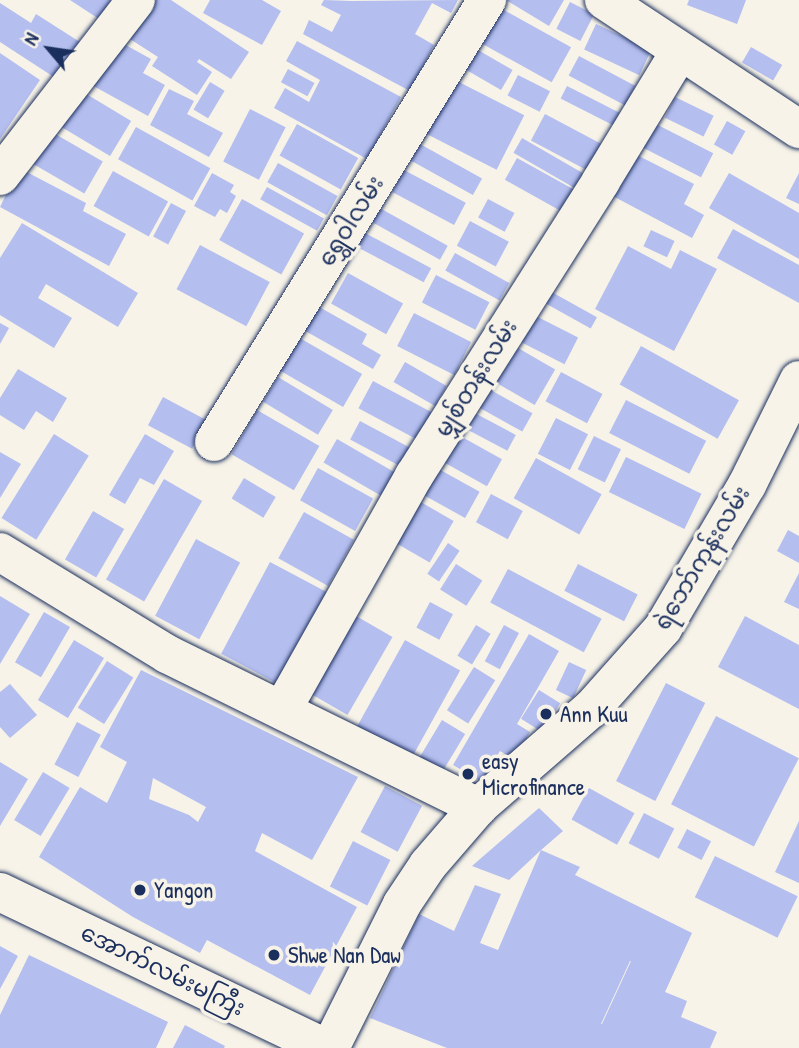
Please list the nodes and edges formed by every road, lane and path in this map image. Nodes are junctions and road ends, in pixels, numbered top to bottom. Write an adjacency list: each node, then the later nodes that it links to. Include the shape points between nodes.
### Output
1 (136, 0): 6 (street)
2 (487, 0): 8 (street, ရွှေဝါလမ်း)
3 (604, 0): 4 (street)
4 (680, 51): 5 (street); 10 (street, မျှစ်တန်းလမ်း, via 414,476)
5 (799, 129)
6 (0, 176)
7 (799, 380): 11 (street, ရဲဘော်ကုန်းလမ်း, via 747,485 663,628 592,708)
8 (215, 442)
9 (0, 552): 10 (street, via 167,654)
10 (282, 710): 11 (street)
11 (478, 807): 13 (street, ရဲဘော်ကုန်းလမ်း, via 428,865 402,904)
12 (0, 892): 13 (street, အောက်လမ်းမကြီး)
13 (328, 1048)

